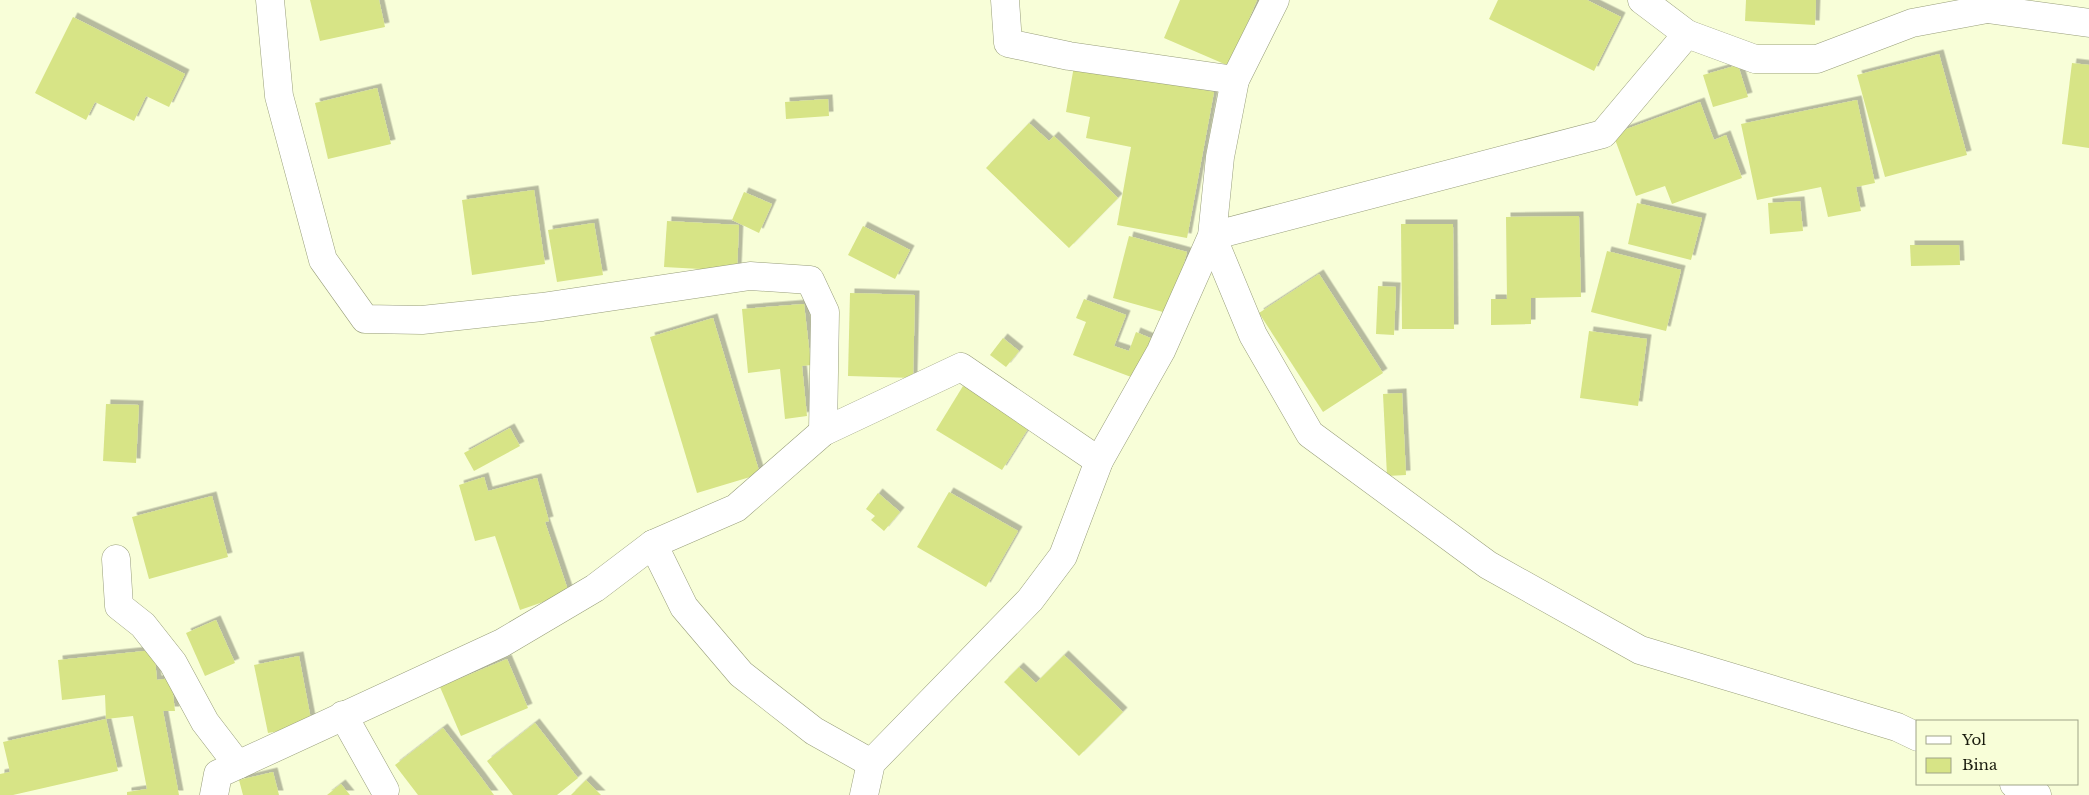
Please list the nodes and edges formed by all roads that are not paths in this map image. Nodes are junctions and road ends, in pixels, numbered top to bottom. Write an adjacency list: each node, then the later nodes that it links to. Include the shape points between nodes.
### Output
1 (270, 0): 10 (street, via 279,96 323,260 365,319 422,320 533,308 750,276 810,280 825,312)
2 (1004, 0): 8 (street, via 1008,43 1069,56)
3 (1275, 0): 8 (street)
4 (1642, 0): 7 (street)
5 (1998, 4): 6 (street); 7 (street, via 1912,23 1817,59 1755,59)
6 (2089, 23)
7 (1687, 34): 9 (street, via 1603,134)
8 (1235, 80): 9 (street, via 1220,157)
9 (1212, 236): 11 (street, via 1161,351); 15 (street, via 1254,335 1310,434 1488,565 1640,650 1897,727)
10 (823, 432): 11 (street, via 961,367); 12 (street, via 736,508)
11 (1098, 460): 16 (street, via 1063,556 1030,600)
12 (652, 544): 14 (street, via 594,588 502,643); 16 (street, via 684,607 742,674 814,731)
13 (116, 559): 17 (street, via 119,606 143,625 173,663 205,722)
14 (343, 715): 17 (street); 19 (street)
15 (1916, 736)
16 (871, 763): 21 (street)
17 (238, 765): 20 (street, via 218,774)
18 (2016, 785): 22 (street)
19 (385, 790)
20 (214, 795)
21 (864, 795)
22 (2037, 795)

